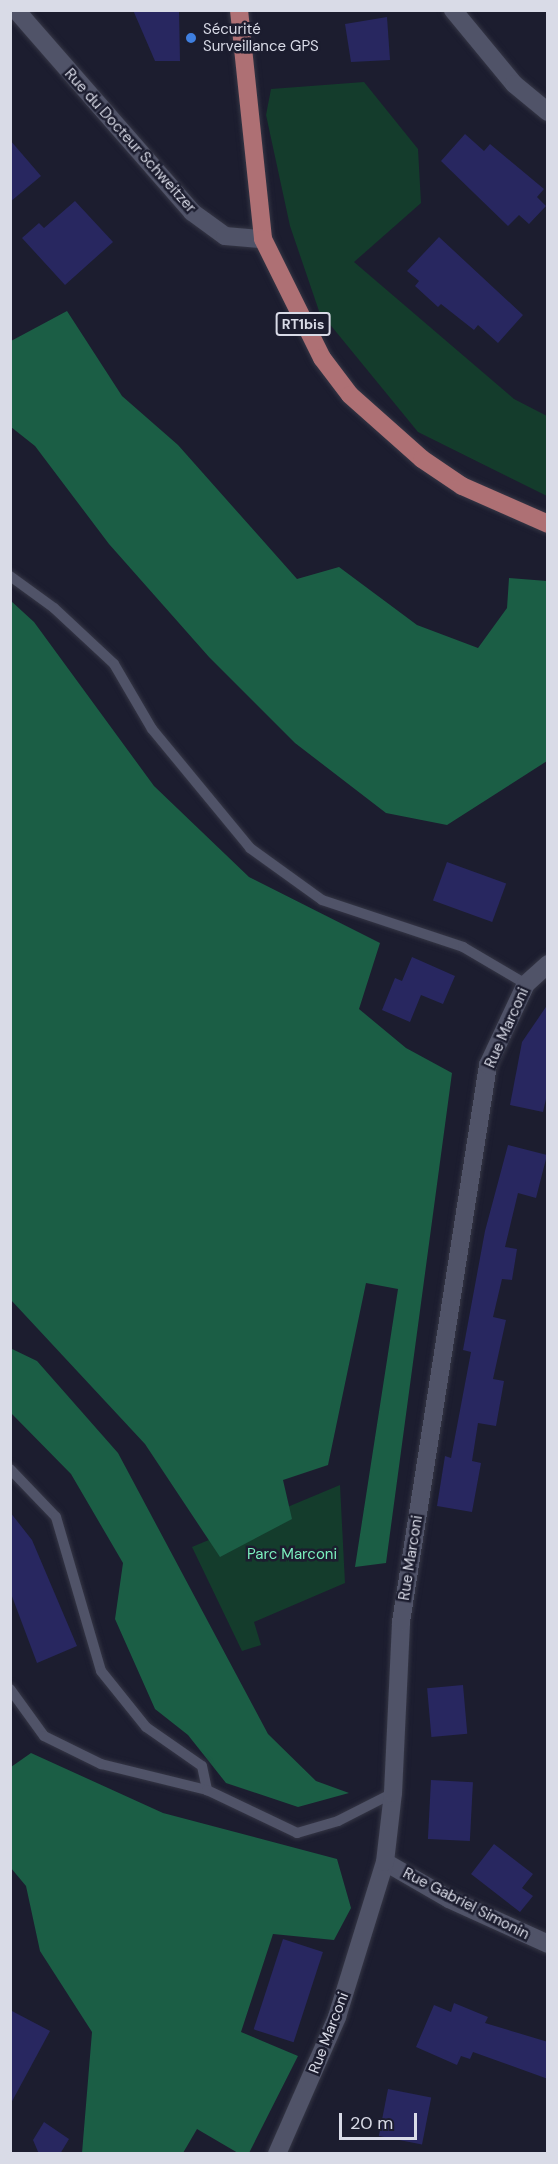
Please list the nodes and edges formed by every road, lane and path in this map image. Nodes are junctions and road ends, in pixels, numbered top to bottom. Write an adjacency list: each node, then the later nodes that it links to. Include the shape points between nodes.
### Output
1 (16, 10): 5 (street, Rue du Docteur Schweitzer, via 192,212 225,236)
2 (239, 10): 5 (main road, RT1bis)
3 (453, 10): 4 (street, via 513,84)
4 (548, 112)
5 (263, 239): 6 (main road, RT1bis, via 292,305 350,395 422,459 462,486)
6 (548, 524)
7 (10, 576): 9 (lane, via 54,608 114,664 152,729 250,848 322,900 463,947)
8 (548, 964): 9 (street, Rue Marconi)
9 (526, 984): 13 (street, Rue Marconi, via 488,1065 401,1622)
10 (10, 1469): 12 (lane, via 56,1517 101,1671 146,1727 202,1766)
11 (10, 1689): 12 (lane, via 44,1736 101,1764)
12 (207, 1790): 13 (lane, via 297,1833 338,1821)
13 (393, 1793): 14 (street, Rue Marconi)
14 (385, 1862): 15 (street, Rue Gabriel Simonin, via 459,1904); 16 (street, Rue Marconi, via 337,2017)
15 (548, 1944)
16 (277, 2154)

